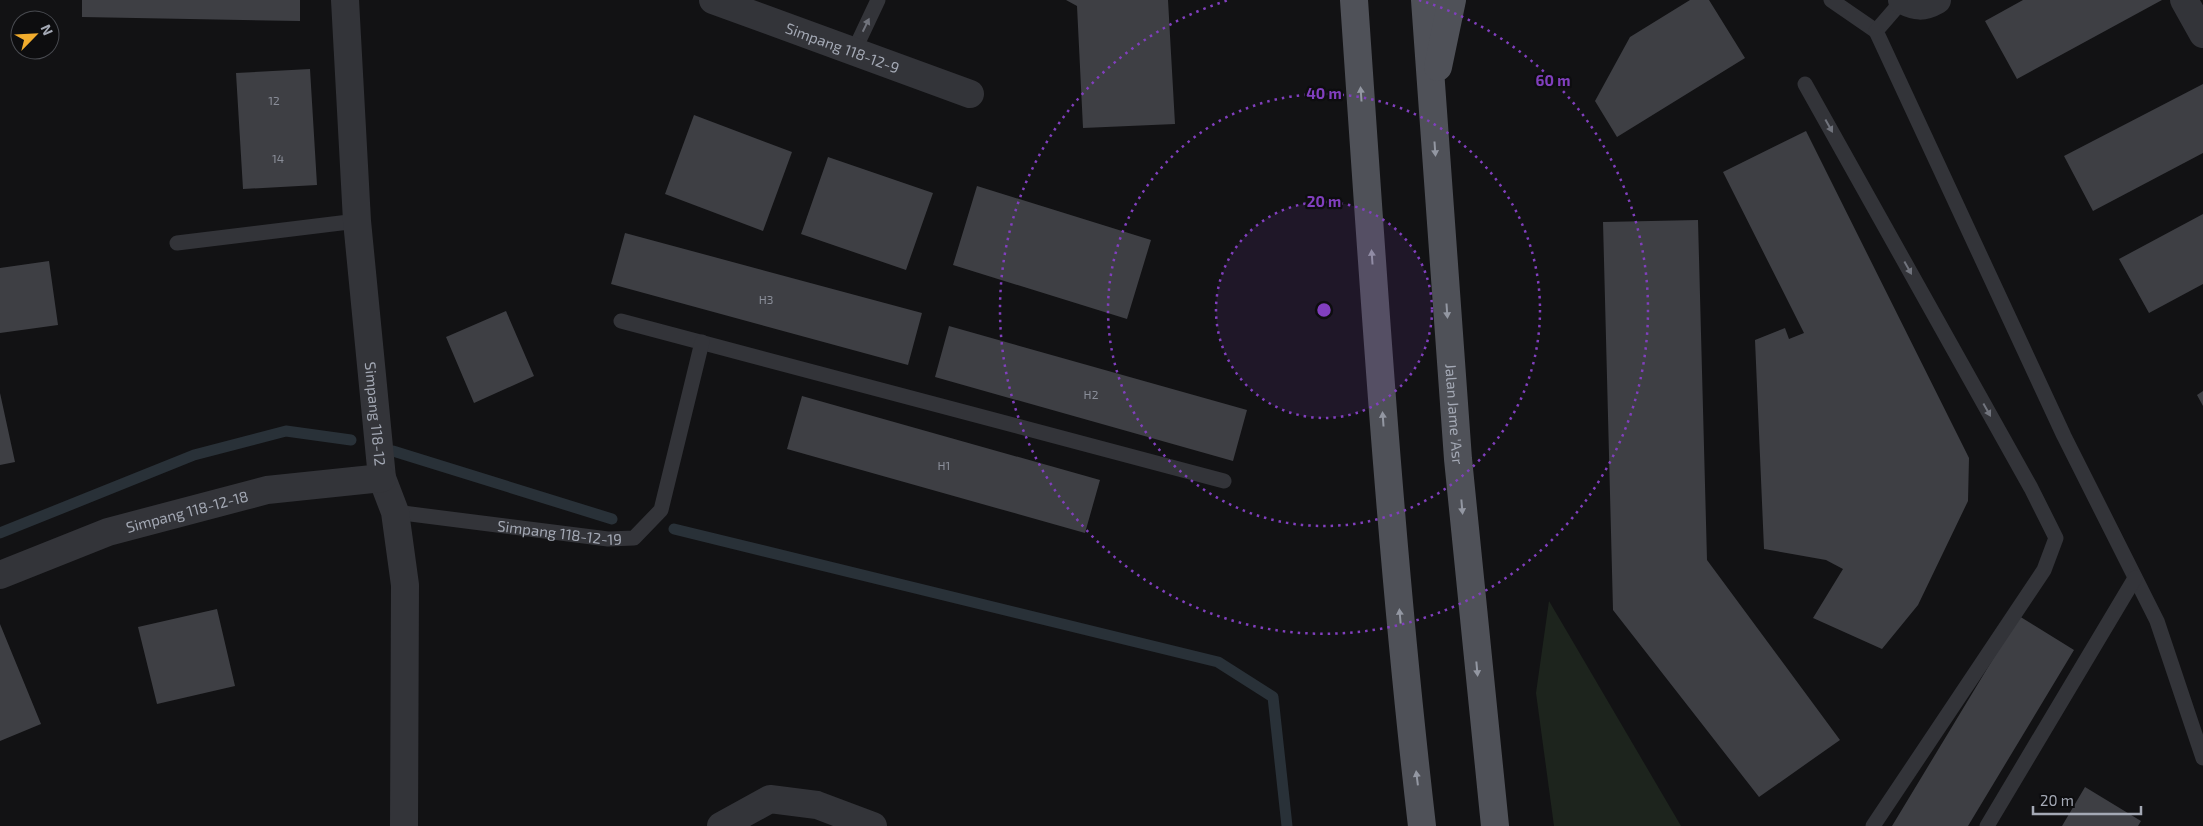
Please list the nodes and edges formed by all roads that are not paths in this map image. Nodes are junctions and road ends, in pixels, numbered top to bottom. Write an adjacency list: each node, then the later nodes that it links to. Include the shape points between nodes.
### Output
1 (345, 0): 17 (street, Simpang 118-12)
2 (714, 0): 13 (street, Simpang 118-12-9)
3 (878, 0): 13 (lane, one-way to 3)
4 (1354, 0): 30 (main road, one-way to 4, via 1386,467)
5 (1425, 0): 16 (main road, Jalan Jame 'Asr)
6 (1452, 0): 16 (main road)
7 (1830, 0): 11 (lane)
8 (1902, 0): 9 (street, via 1926,6); 11 (lane)
9 (1937, 0)
10 (2184, 0): 12 (street)
11 (1876, 31): 25 (lane, via 2064,436)
12 (2203, 34)
13 (854, 51): 15 (street, Simpang 118-12-9)
14 (1805, 84): 32 (lane, one-way to 32, via 2056,538 2044,570)
15 (970, 94)
16 (1431, 100): 31 (main road, Jalan Jame 'Asr, one-way to 31, via 1458,459)
17 (357, 221): 18 (lane); 21 (street, Simpang 118-12)
18 (178, 243)
19 (621, 321): 20 (lane)
20 (702, 342): 22 (lane); 23 (lane, Simpang 118-12-19, via 661,510 634,538 608,539)
21 (382, 478): 23 (street, Simpang 118-12); 24 (street, Simpang 118-12-18, via 267,490 108,532)
22 (1224, 481)
23 (395, 512): 27 (street, Simpang 118-12, via 405,585)
24 (0, 574)
25 (2135, 578): 26 (lane, via 2157,621); 33 (lane)
26 (2203, 758)
27 (404, 826)
28 (721, 826): 29 (street, via 770,799 817,805)
29 (873, 826)
30 (1422, 826)
31 (1495, 826)
32 (1873, 826)
33 (1986, 826)

